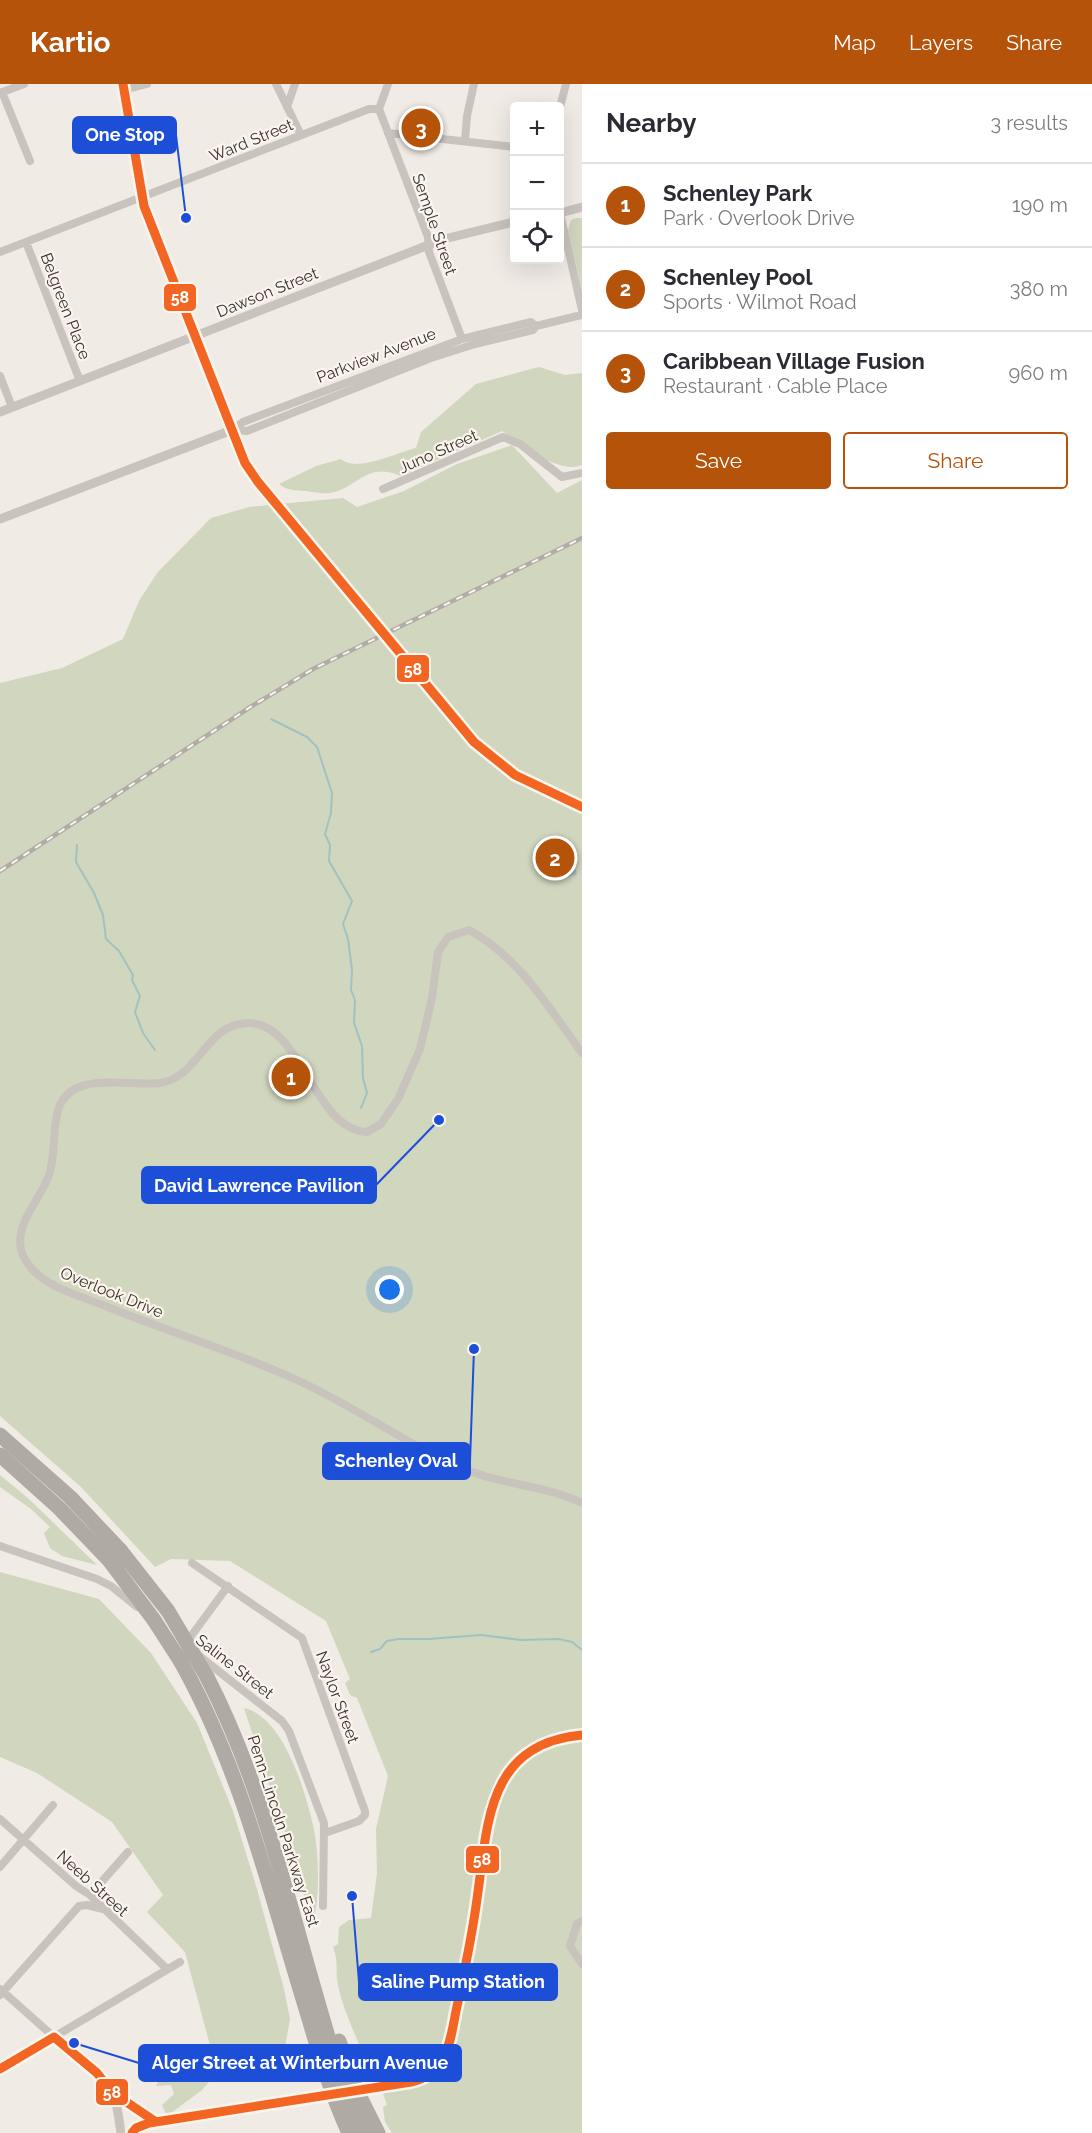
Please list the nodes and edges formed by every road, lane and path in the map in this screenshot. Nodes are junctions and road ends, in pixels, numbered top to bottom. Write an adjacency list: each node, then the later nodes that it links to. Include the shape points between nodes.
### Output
1 (24, 84): 9 (street)
2 (147, 84): 8 (street)
3 (276, 84): 11 (street)
4 (295, 84): 11 (street)
5 (388, 84): 12 (street)
6 (474, 84): 15 (street)
7 (566, 84): 10 (street)
8 (124, 87): 18 (main road)
9 (1, 93): 17 (street)
10 (561, 102)
11 (287, 107): 14 (street)
12 (379, 109): 13 (street, Semple Street); 14 (street, Ward Street, via 369,109)
13 (388, 133): 15 (street); 24 (street, Semple Street)
14 (300, 135): 18 (street, Ward Street)
15 (465, 141): 16 (street)
16 (510, 147)
17 (30, 161)
18 (142, 198): 23 (street, Ward Street); 28 (main road)
19 (582, 207): 20 (street)
20 (564, 212)
21 (510, 223): 24 (street, Dawson Street)
22 (564, 231): 26 (street)
23 (26, 242): 25 (street, Ward Street); 31 (street, Belgreen Place)
24 (428, 245): 28 (street, Dawson Street); 29 (street, Semple Street)
25 (0, 252)
26 (582, 312): 27 (street, Parkview Avenue)
27 (536, 326): 29 (street, Parkview Avenue, via 531,322); 34 (street, Parkview Avenue, via 431,358 246,431)
28 (195, 337): 31 (street, Dawson Street); 34 (main road)
29 (462, 339): 34 (street, Parkview Avenue, via 243,422)
30 (0, 376): 32 (street)
31 (80, 381): 32 (street, Dawson Street)
32 (12, 407): 33 (street, Dawson Street)
33 (0, 412)
34 (232, 430): 36 (main road, via 245,463); 38 (street, Parkview Avenue)
35 (582, 473): 37 (street, Juno Street, via 562,477 520,444 503,437)
36 (258, 482)
37 (384, 489)
38 (0, 519)
39 (460, 727): 40 (main road, via 500,767)
40 (582, 807)
41 (582, 1053): 44 (street, Overlook Drive, via 528,979 488,940 469,930 448,937 438,952 420,1049 398,1099 381,1124 367,1132 347,1128 276,1034 254,1023 240,1024 221,1031 183,1074 171,1080 101,1082 76,1089 59,1107 50,1171 21,1233 22,1251 39,1276 82,1297 294,1378 466,1470)
42 (0, 1436): 46 (highway, Penn-Lincoln Parkway East, via 70,1497)
43 (0, 1455): 46 (highway, Penn-Lincoln Parkway East)
44 (582, 1503)
45 (0, 1546): 49 (street, Saline Street, via 104,1582)
46 (115, 1555): 59 (highway, Penn-Lincoln Parkway East, bridge, via 168,1611 207,1677 248,1768); 72 (highway, Penn-Lincoln Parkway East, bridge, via 181,1662 236,1781 323,2067)
47 (192, 1563): 48 (street, Naylor Street)
48 (228, 1586): 49 (street); 53 (street, Naylor Street, via 302,1638 365,1811 359,1821)
49 (185, 1644): 53 (street, Saline Street, via 286,1725 322,1814)
50 (582, 1735): 69 (main road, bridge, via 558,1738 529,1751 506,1774 495,1795 463,1977 448,2046 438,2068 426,2078 411,2082)
51 (53, 1805): 54 (street)
52 (0, 1819): 54 (street, Neeb Street)
53 (325, 1833): 58 (street, Saline Street)
54 (24, 1840): 56 (street); 57 (street, Neeb Street)
55 (128, 1852): 57 (street)
56 (0, 1867)
57 (90, 1896): 60 (street, Neeb Street)
58 (323, 1906)
59 (291, 1908): 73 (highway, Penn-Lincoln Parkway East, via 336,2063); 74 (highway, via 351,2074)
60 (103, 1909): 64 (street, Neeb Street); 65 (street, via 79,1906)
61 (582, 1921): 63 (street, via 577,1924 570,1947)
62 (180, 1962): 64 (street)
63 (582, 1964)
64 (168, 1969): 66 (street)
65 (1, 1992): 66 (street)
66 (54, 2037): 67 (street); 68 (street, via 97,2073)
67 (0, 2069)
68 (113, 2093): 69 (street); 70 (street)
69 (156, 2122): 71 (main road)
70 (122, 2133)
71 (132, 2133)
72 (349, 2133)
73 (363, 2133)
74 (378, 2133)

